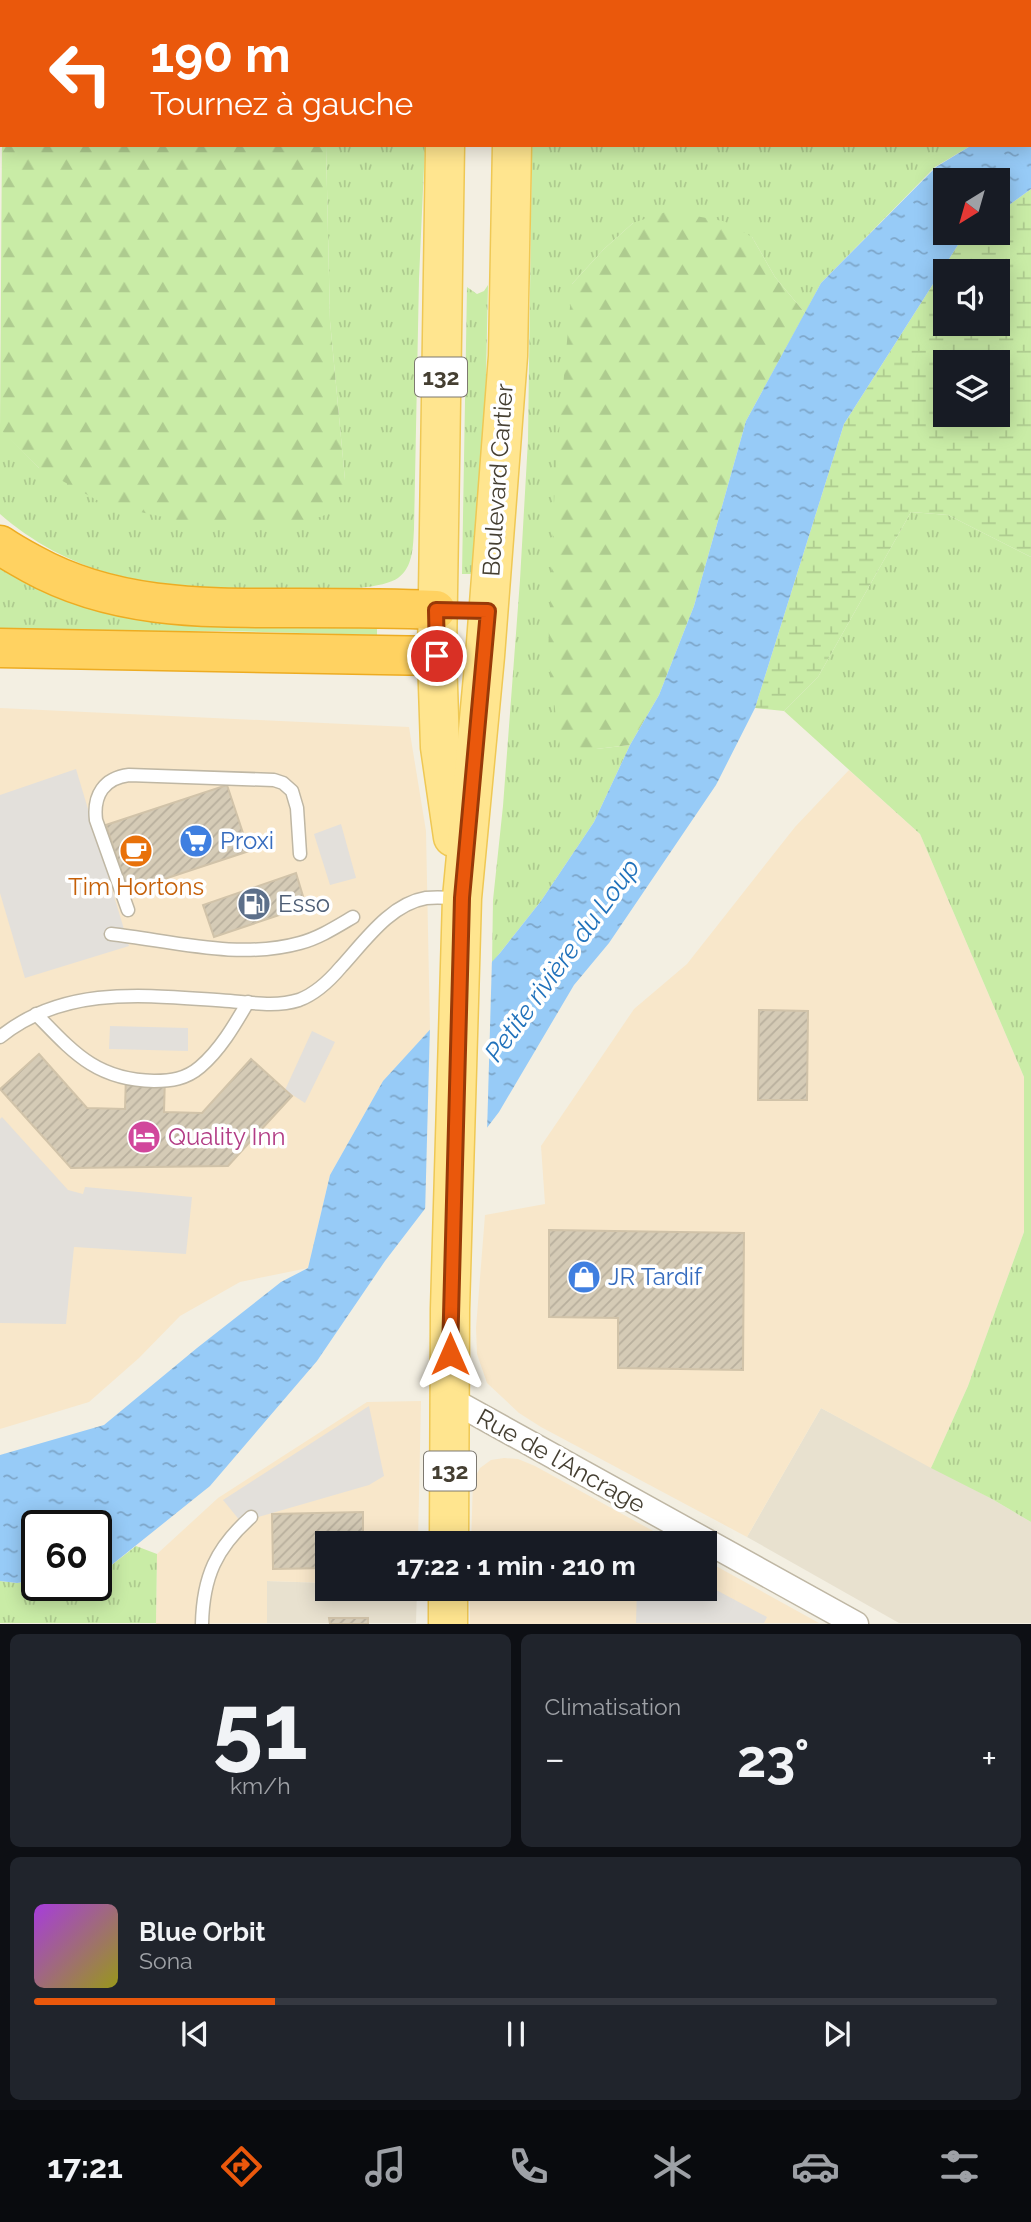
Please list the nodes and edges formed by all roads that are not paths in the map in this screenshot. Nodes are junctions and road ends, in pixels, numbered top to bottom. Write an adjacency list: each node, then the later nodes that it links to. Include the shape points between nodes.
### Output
1 (445, 147): 4 (main road, Boulevard Cartier / 132)
2 (512, 147): 5 (main road, Boulevard Cartier / 132, via 508,356)
3 (0, 545): 4 (highway, via 80,586 158,605)
4 (436, 610): 5 (main road); 7 (main road, Boulevard Cartier / 132)
5 (488, 611): 8 (main road, Boulevard Cartier / 132)
6 (0, 648): 7 (highway)
7 (437, 656): 8 (main road); 10 (main road, Boulevard Cartier / 132, via 440,747)
8 (485, 656): 10 (main road, Boulevard Cartier / 132)
9 (300, 854): 11 (lane, via 297,808 292,790 284,783 114,777 94,807)
10 (462, 898): 14 (lane, via 425,898 397,911 327,983 300,1000); 17 (main road, Boulevard Cartier / 132)
11 (128, 910)
12 (354, 917): 13 (lane, via 300,943 262,949 220,949)
13 (111, 934)
14 (248, 1002): 15 (lane, via 127,995 94,997); 15 (lane, via 216,1052 197,1070 169,1081 136,1081 94,1067)
15 (36, 1014): 16 (lane)
16 (0, 1037)
17 (450, 1399): 19 (main road, Boulevard Cartier / 132); 23 (street, Rue de l'Ancrage)
18 (251, 1517): 21 (lane, via 234,1532 212,1564)
19 (449, 1531)
20 (448, 1601): 22 (main road)
21 (202, 1623)
22 (448, 1623)
23 (856, 1623)

